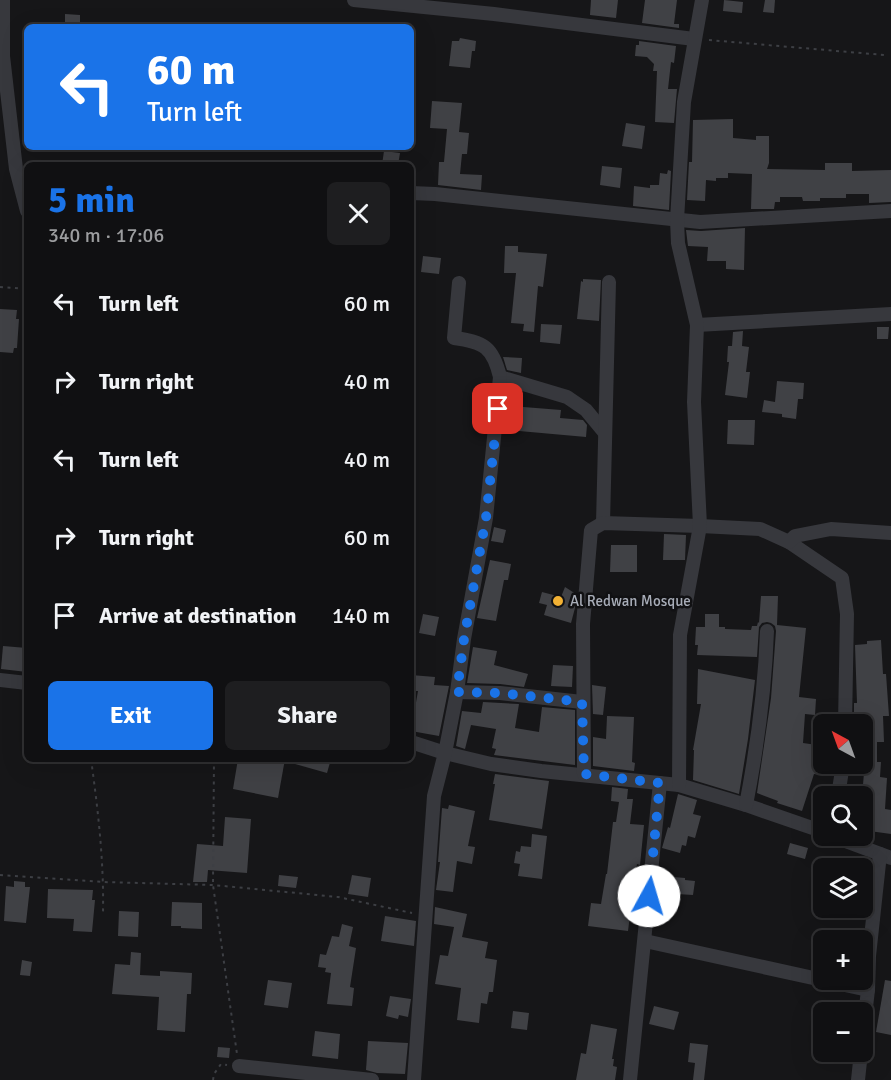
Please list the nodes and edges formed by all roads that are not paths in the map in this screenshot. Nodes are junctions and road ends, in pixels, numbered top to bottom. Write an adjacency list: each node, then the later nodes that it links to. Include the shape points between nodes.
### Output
1 (3, 0): 5 (street, via 3,56 16,169)
2 (354, 0): 4 (street)
3 (702, 0): 4 (street)
4 (694, 39): 8 (street, via 684,102)
5 (23, 184)
6 (414, 193): 8 (street)
7 (891, 211): 8 (street)
8 (677, 220): 12 (street, via 678,243)
9 (609, 282): 14 (street)
10 (459, 283): 13 (street, via 454,338 476,341 490,352)
11 (891, 314): 12 (street)
12 (697, 325): 16 (street, via 694,402)
13 (500, 378): 14 (street, via 567,397 586,410); 22 (street, via 486,518)
14 (605, 433): 15 (street)
15 (603, 523): 16 (street); 23 (street, via 591,530 583,624)
16 (700, 526): 18 (street, via 760,529); 29 (street, via 680,635)
17 (891, 532): 18 (street, via 831,529 795,536)
18 (789, 542): 24 (street, via 842,578 847,614)
19 (767, 632): 30 (street, via 756,752)
20 (0, 680): 21 (street)
21 (24, 682)
22 (457, 692): 23 (street); 26 (street)
23 (582, 702): 27 (street)
24 (845, 714)
25 (414, 743): 26 (street)
26 (445, 753): 27 (street, via 491,764); 42 (street, via 434,796)
27 (584, 774): 28 (street)
28 (660, 783): 29 (street); 35 (street)
29 (680, 784): 30 (street)
30 (746, 805): 31 (street)
31 (813, 828)
32 (860, 846): 33 (street)
33 (886, 856): 34 (street)
34 (873, 930)
35 (645, 942): 36 (street); 43 (street)
36 (813, 978)
37 (868, 990): 38 (street)
38 (867, 1002)
39 (860, 1062): 44 (street)
40 (239, 1066): 41 (street)
41 (372, 1080)
42 (414, 1080)
43 (630, 1080)
44 (858, 1080)

